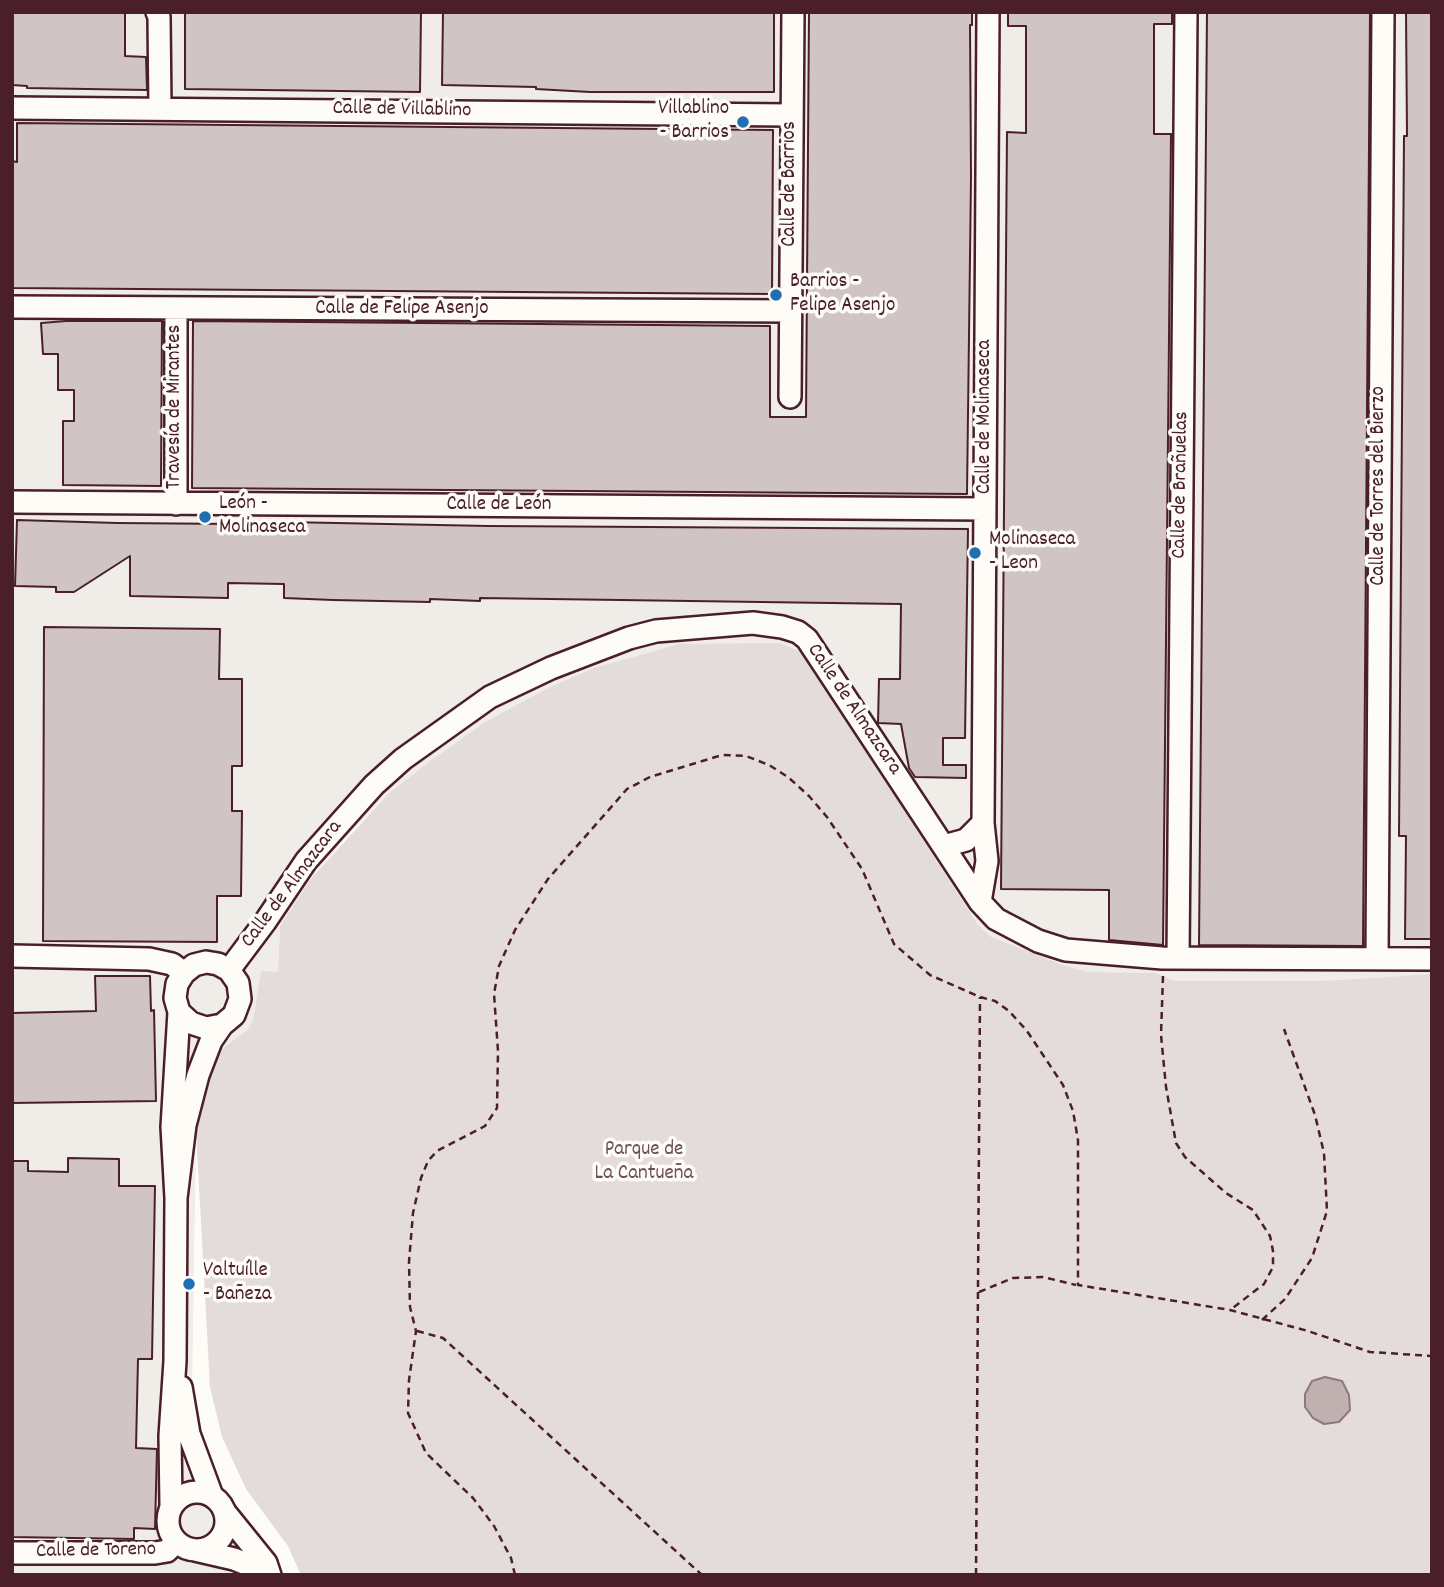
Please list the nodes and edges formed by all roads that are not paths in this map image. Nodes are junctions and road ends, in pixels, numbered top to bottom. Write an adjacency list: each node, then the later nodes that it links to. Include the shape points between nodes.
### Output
1 (157, 12): 7 (street)
2 (793, 12): 8 (street, Calle de Barrios)
3 (988, 12): 15 (street, Calle de Molinaseca)
4 (1186, 12): 20 (street, Calle de Brañuelas)
5 (1383, 12): 21 (street, Calle de Torres del Bierzo)
6 (12, 108): 7 (street, Calle de Villablino)
7 (160, 109): 8 (street, Calle de Villablino)
8 (791, 115): 11 (street, Calle de Barrios)
9 (12, 307): 10 (street, Calle de Felipe Asenjo)
10 (176, 309): 11 (street, Calle de Felipe Asenjo); 14 (street, Travesía de Mirantes)
11 (791, 311): 12 (street, Calle de Barrios)
12 (790, 397)
13 (12, 502): 14 (street, Calle de León)
14 (176, 504): 15 (street, Calle de León)
15 (985, 509): 16 (street, Calle de Molinaseca)
16 (983, 823): 17 (street, via 966,840); 18 (street, Calle de Molinaseca, via 987,861)
17 (944, 846): 18 (street, Calle de Almazcara); 23 (street, Calle de Almazcara, via 798,632 752,623 656,631 593,650 491,697 403,759 306,861)
18 (980, 902): 20 (street, Calle de Almazcara, via 996,919 1066,950)
19 (12, 956): 24 (street, via 149,959 173,964)
20 (1170, 958): 21 (street, Calle de Almazcara)
21 (1377, 959): 22 (street, Calle de Almazcara)
22 (1432, 959)
23 (229, 970): 24 (street, via 206,962); 26 (street, Calle de Almazcara, via 238,983 240,999 234,1015)
24 (184, 973): 25 (street, via 175,998)
25 (179, 1012): 26 (street, via 206,1028); 27 (street, Calle de Almazcara, via 172,1128)
26 (222, 1025): 27 (street, Calle de Almazcara, via 198,1075)
27 (176, 1198): 28 (street, Calle de Almazcara)
28 (175, 1361): 29 (street, via 189,1434); 30 (street)
29 (218, 1503): 30 (street, via 204,1492 185,1493); 31 (street, via 226,1520 220,1539 203,1550); 34 (street, via 266,1563)
30 (171, 1506): 31 (street, via 167,1525)
31 (185, 1546): 32 (street, Calle de Toreno, via 155,1553); 33 (street, via 234,1559)
32 (12, 1553)
33 (263, 1575)
34 (270, 1575)

